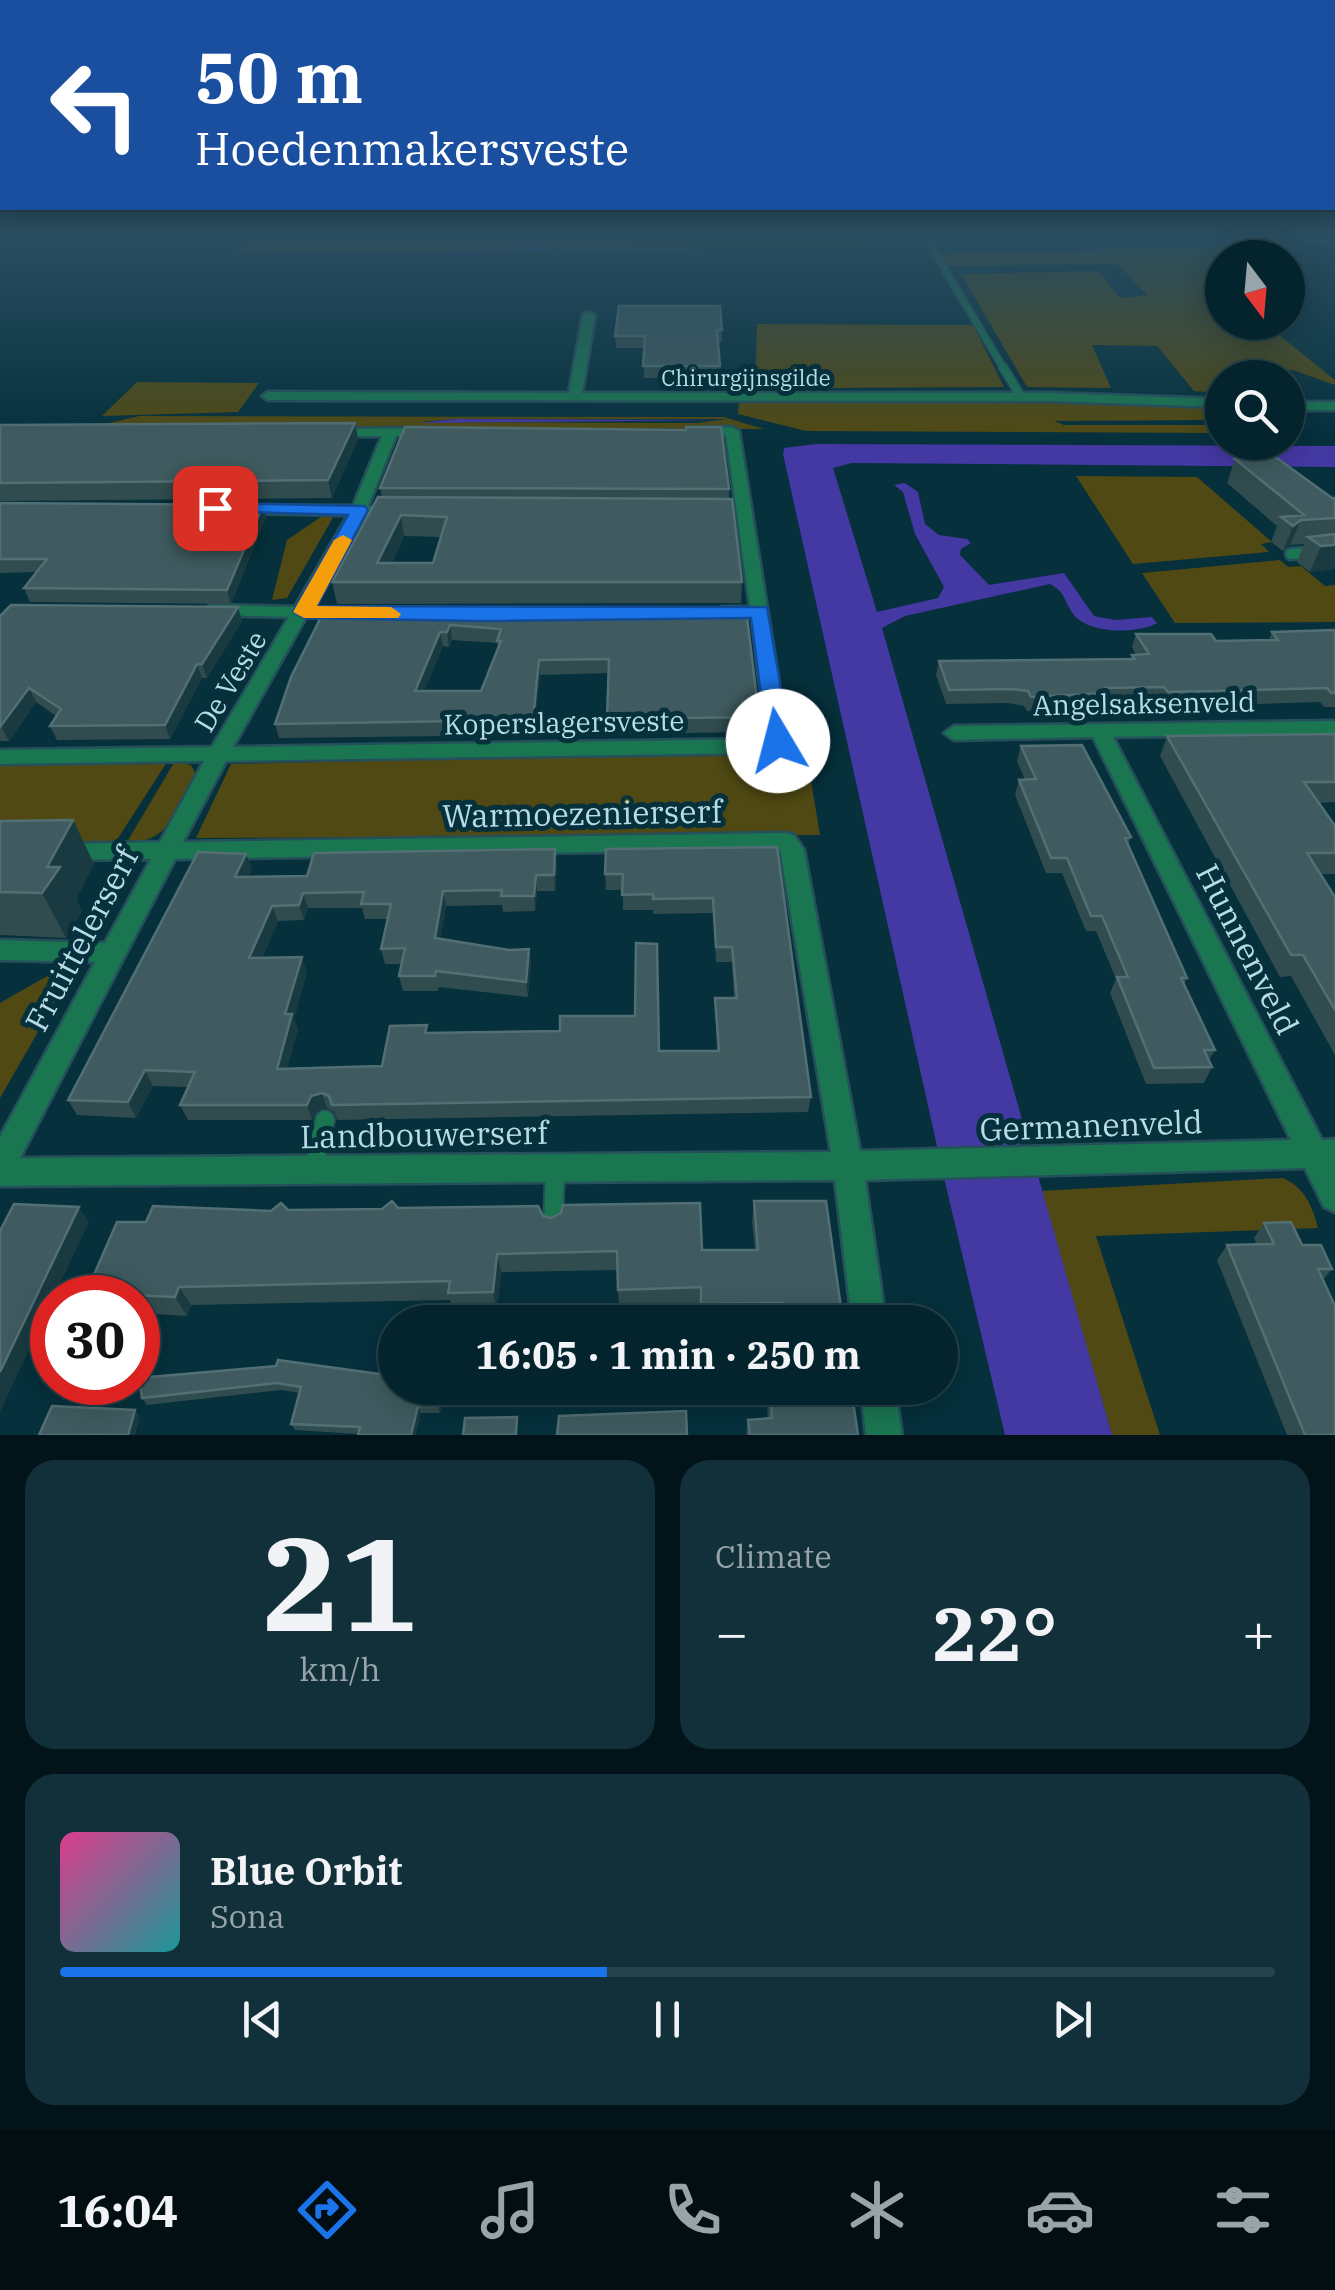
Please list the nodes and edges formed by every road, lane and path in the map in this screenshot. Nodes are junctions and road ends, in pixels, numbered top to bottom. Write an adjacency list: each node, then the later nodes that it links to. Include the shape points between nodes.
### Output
1 (966, 305): 5 (lane)
2 (589, 314): 4 (street)
3 (268, 396): 4 (street, Chirurgijnsgilde)
4 (575, 396): 5 (street, Chirurgijnsgilde)
5 (1022, 397): 6 (street, Chirurgijnsgilde)
6 (1205, 402)
7 (1305, 406): 8 (street)
8 (1335, 406)
9 (316, 432): 10 (street)
10 (391, 432): 11 (street); 14 (street, De Veste)
11 (447, 432)
12 (674, 432): 16 (street, via 732,432)
13 (215, 508): 14 (street)
14 (359, 510): 17 (street); 21 (street, De Veste)
15 (724, 510): 16 (street)
16 (743, 511): 23 (street)
17 (380, 512)
18 (1335, 552): 19 (lane)
19 (1292, 554)
20 (199, 610): 21 (street)
21 (304, 612): 24 (street); 28 (street, De Veste)
22 (705, 612): 23 (street)
23 (760, 612): 28 (street, Koperslagersveste, via 778,741 770,746)
24 (373, 613)
25 (1335, 727): 27 (street, Angelsaksenveld)
26 (954, 732): 27 (street, Angelsaksenveld)
27 (1100, 732): 35 (street, Hunnenveld)
28 (218, 756): 29 (street); 30 (street, De Veste)
29 (0, 757)
30 (167, 850): 31 (street); 33 (street, Fruittelerserf); 36 (street, Warmoezenierserf, via 786,842 793,850)
31 (39, 852)
32 (0, 950): 33 (street)
33 (116, 953): 38 (street, Fruittelerserf)
34 (325, 1120): 39 (lane)
35 (1324, 1153): 36 (street, Germanenveld); 40 (street, Hunnenveld)
36 (848, 1165): 37 (street, Landbouwerserf); 42 (street)
37 (555, 1168): 39 (street, Landbouwerserf); 41 (lane)
38 (0, 1169): 39 (street, Landbouwerserf)
39 (313, 1171)
40 (1335, 1197)
41 (553, 1225)
42 (867, 1305)
43 (880, 1405): 44 (street)
44 (884, 1435)

